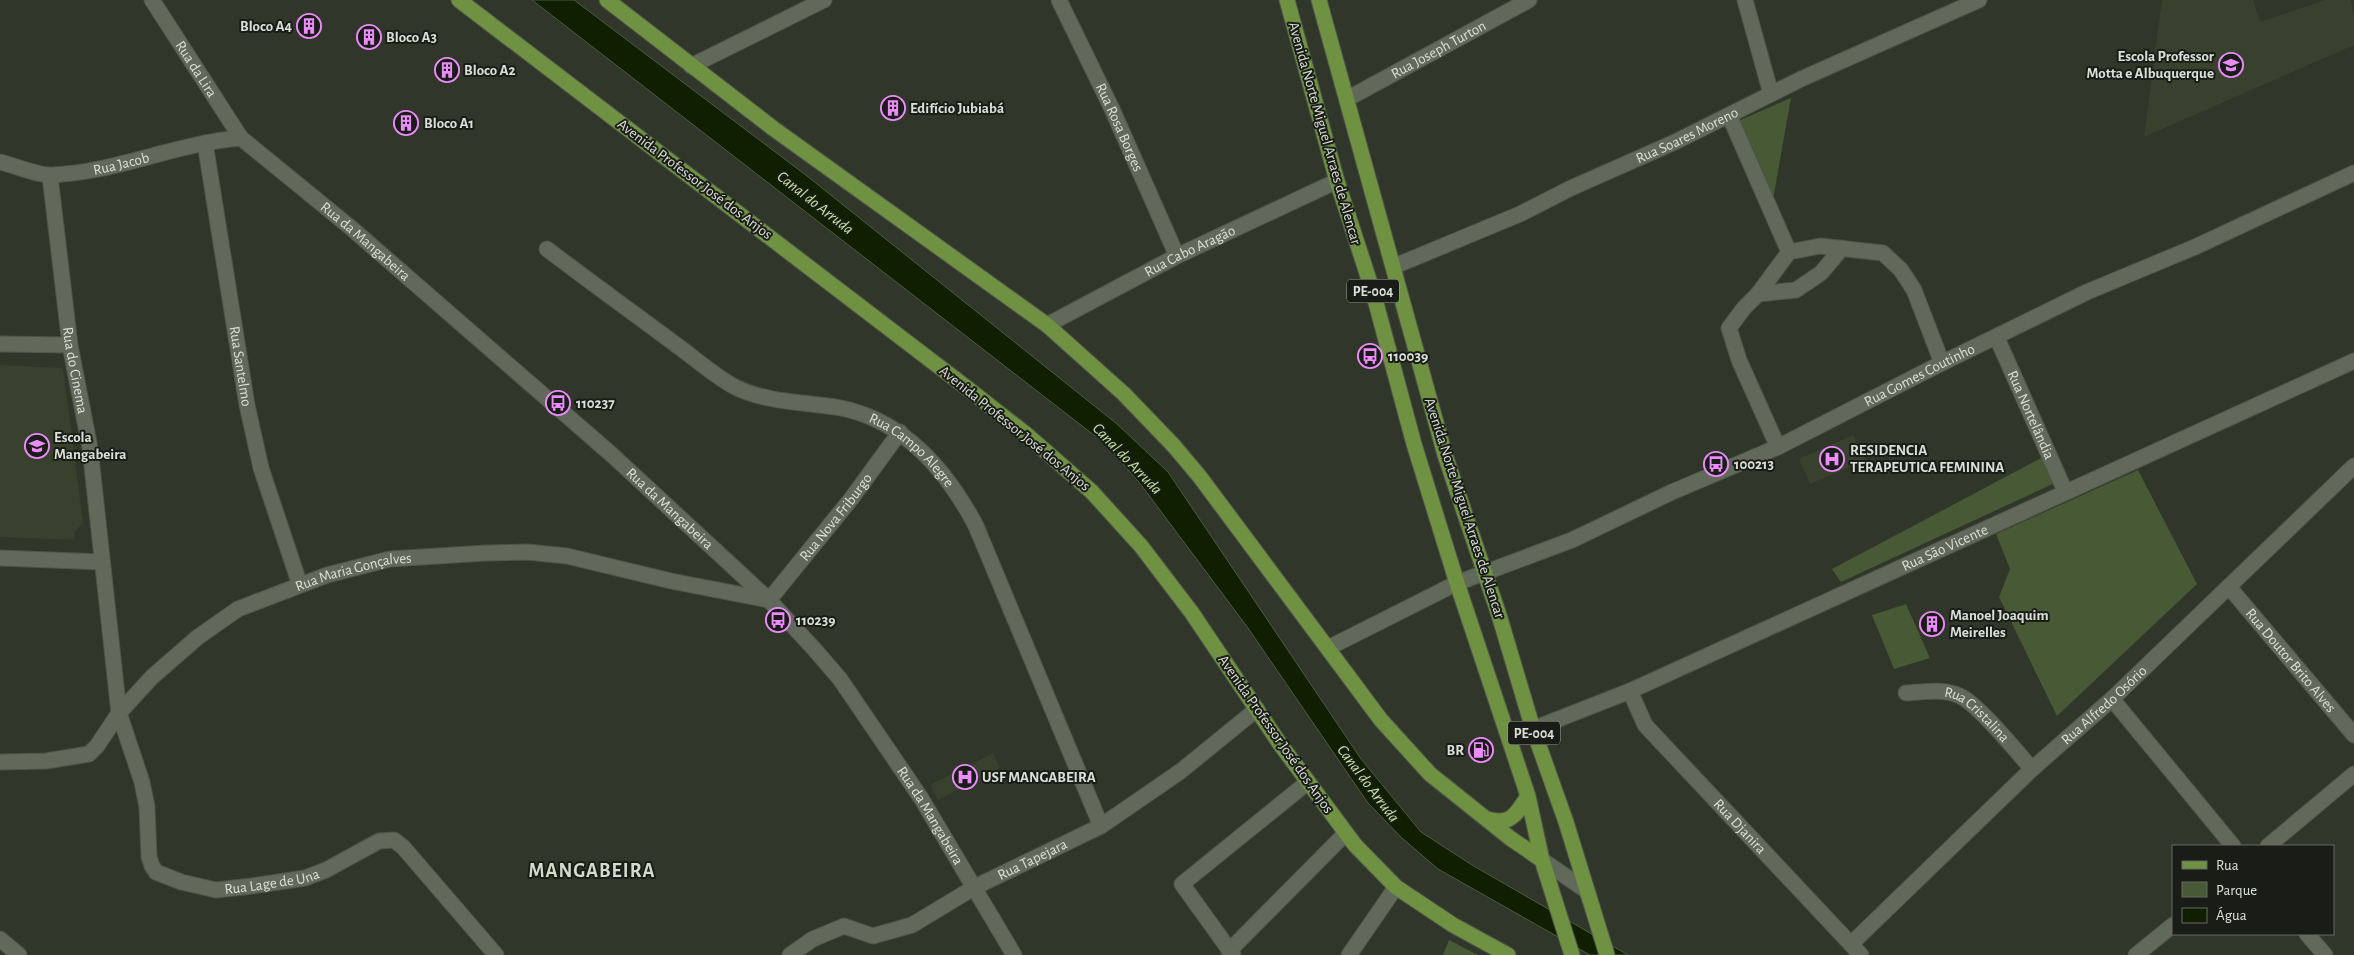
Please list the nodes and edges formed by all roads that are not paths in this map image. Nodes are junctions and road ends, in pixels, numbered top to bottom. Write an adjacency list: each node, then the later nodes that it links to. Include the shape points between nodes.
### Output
1 (152, 0): 15 (street, Rua da Lira)
2 (460, 0): 48 (main road, Avenida Professor José dos Anjos, via 967,388 1092,492 1141,546 1192,613)
3 (1059, 0): 24 (street, Rua Rosa Borges, via 1112,109)
4 (1287, 0): 20 (main road, Avenida Norte Miguel Arraes de Alencar / PE-004)
5 (1320, 0): 13 (main road, Avenida Norte Miguel Arraes de Alencar / PE-004)
6 (1529, 0): 13 (street, Rua Joseph Turton)
7 (1745, 0): 12 (street)
8 (1978, 0): 12 (street, Rua Soares Moreno)
9 (821, 1): 11 (street)
10 (613, 3): 11 (main road)
11 (691, 66): 27 (main road)
12 (1771, 94): 14 (street, Rua Soares Moreno)
13 (1347, 99): 25 (main road, Avenida Norte Miguel Arraes de Alencar / PE-004)
14 (1729, 115): 23 (street); 25 (street, Rua Soares Moreno, via 1520,214)
15 (241, 138): 16 (street, Rua Jacob); 43 (street, Rua da Mangabeira, via 489,346 612,454)
16 (205, 143): 19 (street, Rua Jacob, via 129,163); 41 (street, Rua Santelmo, via 247,405 261,468)
17 (0, 162): 19 (street, Rua Jacob)
18 (2354, 173): 28 (street, Rua Gomes Coutinho, via 2195,247 2087,292)
19 (50, 176): 30 (street, Rua do Cinema)
20 (1337, 181): 24 (street, Rua Cabo Aragão); 40 (main road, Avenida Norte Miguel Arraes de Alencar / PE-004, via 1373,292)
21 (1842, 248): 23 (street, via 1820,246); 26 (street, via 1821,273 1796,290); 32 (street, via 1883,253 1901,270 1914,290)
22 (547, 250): 33 (street, Rua Campo Alegre, via 737,388 785,401 842,408)
23 (1789, 252): 26 (street)
24 (1177, 256): 27 (street, Rua Cabo Aragão)
25 (1394, 266): 39 (main road, Avenida Norte Miguel Arraes de Alencar / PE-004, via 1445,455)
26 (1758, 294): 34 (street, via 1730,328 1738,360)
27 (1047, 325): 44 (main road, via 1124,394 1174,446)
28 (1997, 338): 32 (street, Rua Gomes Coutinho); 36 (street, Rua Nortelândia)
29 (0, 344): 30 (street)
30 (70, 345): 38 (street, Rua do Cinema, via 90,448)
31 (2354, 360): 36 (street, Rua São Vicente)
32 (1942, 363): 34 (street, Rua Gomes Coutinho)
33 (900, 432): 43 (street, Rua Nova Friburgo); 58 (street, Rua Campo Alegre, via 948,480 976,526)
34 (1778, 447): 39 (street, Rua Gomes Coutinho, via 1672,492 1572,540)
35 (2354, 466): 42 (street, Rua Alfredo Osório)
36 (2065, 491): 45 (street, Rua São Vicente)
37 (0, 558): 38 (street)
38 (102, 562): 49 (street, Rua do Cinema)
39 (1484, 574): 40 (street, Rua Gomes Coutinho); 50 (main road, Avenida Norte Miguel Arraes de Alencar / PE-004)
40 (1456, 583): 44 (street, Rua Gomes Coutinho); 56 (main road, Avenida Norte Miguel Arraes de Alencar / PE-004)
41 (300, 585): 43 (street, Rua Maria Gonçalves, via 390,559 527,552 576,558); 49 (street, Rua Maria Gonçalves, via 238,609 198,637 152,677)
42 (2229, 587): 47 (street, Rua Alfredo Osório); 51 (street, Rua Doutor Brito Alves)
43 (769, 600): 63 (street, Rua da Mangabeira, via 840,679 921,798)
44 (1328, 648): 57 (main road, via 1381,720 1430,774)
45 (1630, 691): 50 (street, Rua São Vicente); 69 (street, Rua Djanira, via 1645,725)
46 (1906, 693): 53 (street, Rua Cristalina, via 1932,691 1961,696)
47 (2112, 699): 53 (street, Rua Alfredo Osório); 60 (street)
48 (1257, 709): 55 (main road, Avenida Professor José dos Anjos); 58 (street, Rua Tapejara, via 1181,771)
49 (119, 713): 52 (street, Rua Maria Gonçalves, via 89,754 46,761); 73 (street, Rua Lage de Una, via 142,782 147,808 149,857 156,872 216,890 291,882 326,870 379,841 394,840)
50 (1533, 729): 65 (main road, Avenida Norte Miguel Arraes de Alencar / PE-004)
51 (2354, 734)
52 (0, 762)
53 (2032, 769): 69 (street, Rua Alfredo Osório)
54 (2354, 774): 61 (street)
55 (1308, 782): 59 (main road, Avenida Professor José dos Anjos); 71 (street, via 1182,884)
56 (1528, 796): 57 (main road, via 1508,820 1500,823); 62 (main road, Avenida Norte Miguel Arraes de Alencar / PE-004)
57 (1484, 818): 62 (main road)
58 (1100, 826): 63 (street, Rua Tapejara)
59 (1345, 834): 64 (main road, Avenida Professor José dos Anjos); 71 (street)
60 (2232, 845)
61 (2269, 845)
62 (1538, 857): 65 (street); 70 (main road); 70 (main road, Avenida Norte Miguel Arraes de Alencar / PE-004, via 1552,892)
63 (975, 887): 74 (street, Rua Tapejara, via 912,925 873,936 844,926 813,938); 75 (street, Rua da Mangabeira)
64 (1396, 887): 76 (street); 77 (main road, Avenida Professor José dos Anjos, via 1453,925)
65 (1587, 891): 78 (main road, Avenida Norte Miguel Arraes de Alencar / PE-004)
66 (2172, 926): 79 (street)
67 (2308, 935): 80 (street)
68 (0, 939): 72 (street)
69 (1856, 950)
70 (1567, 952)
71 (1231, 953)
72 (19, 955)
73 (496, 955)
74 (790, 955)
75 (1014, 955)
76 (1349, 955)
77 (1508, 955)
78 (1609, 955)
79 (2136, 955)
80 (2325, 955)

